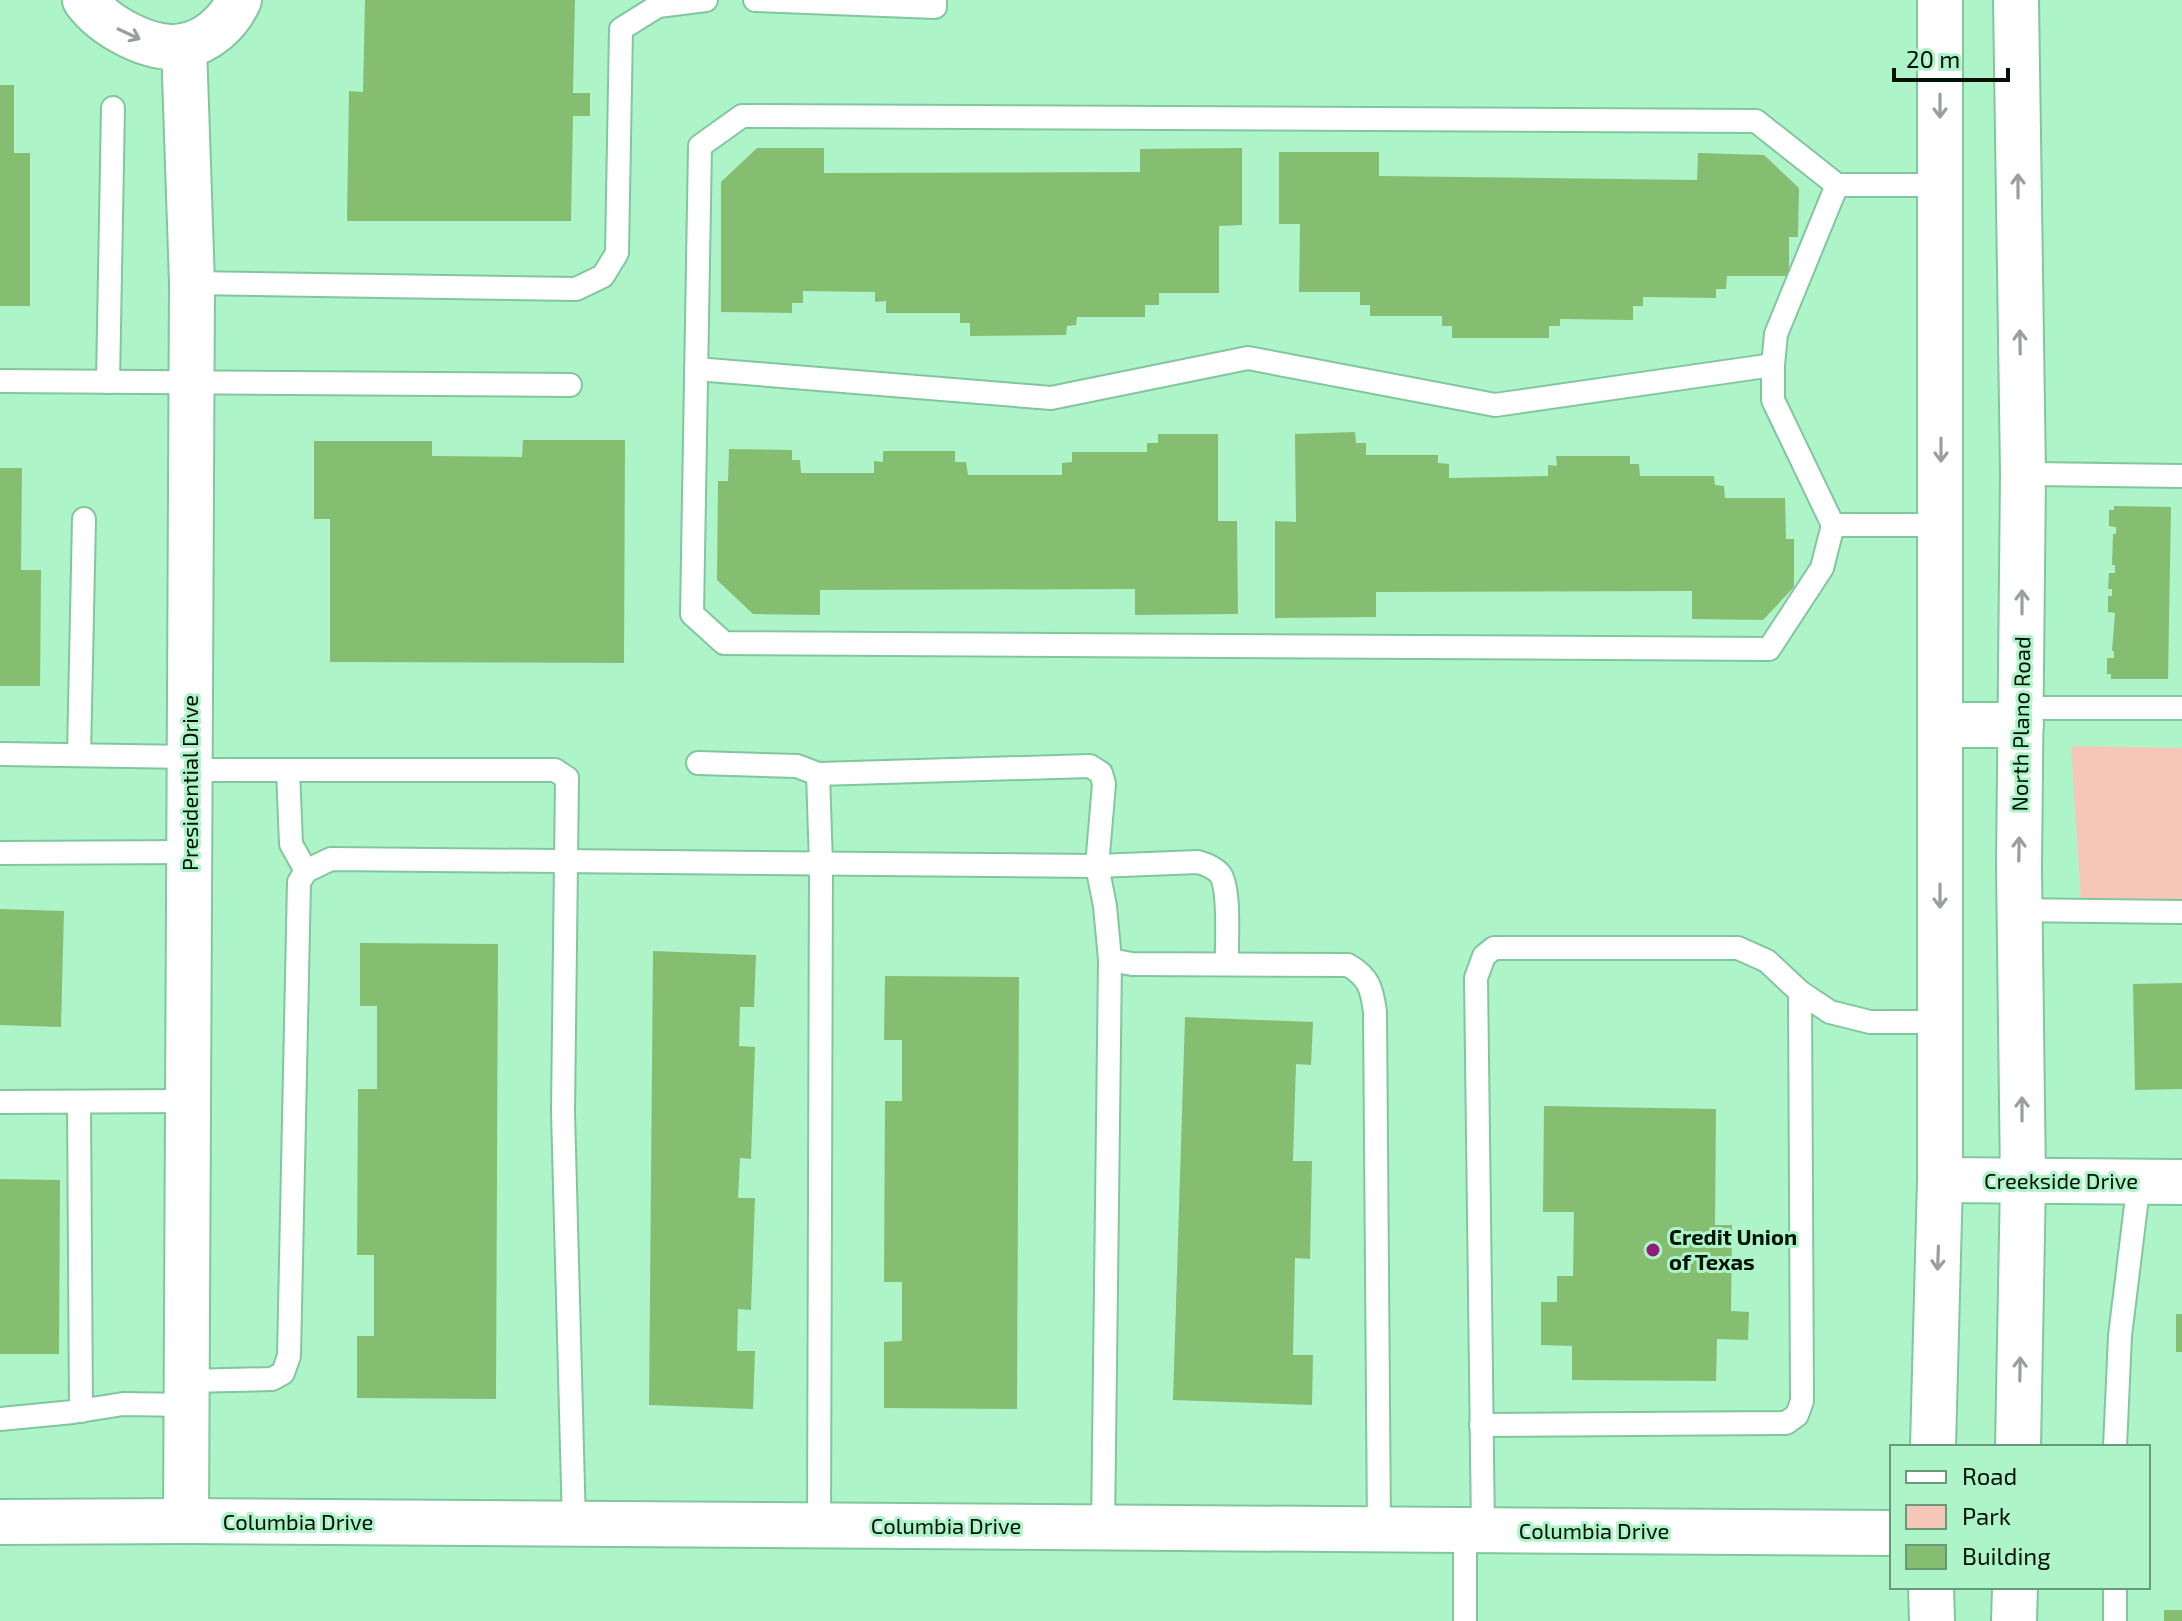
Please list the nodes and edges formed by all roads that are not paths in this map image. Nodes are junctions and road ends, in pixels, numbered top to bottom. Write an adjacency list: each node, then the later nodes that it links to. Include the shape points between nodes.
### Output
1 (85, 0): 8 (street, one-way to 8, via 95,14 129,36)
2 (239, 0): 8 (street, via 216,32)
3 (706, 0): 12 (lane, via 658,6 621,29 617,253 603,276 576,289)
4 (755, 0): 5 (lane, via 935,7)
5 (935, 0)
6 (1940, 0): 11 (street, one-way to 11)
7 (2016, 0): 19 (street, North Plano Road, one-way to 7)
8 (184, 46): 12 (street, Presidential Drive)
9 (113, 108): 16 (lane)
10 (1837, 185): 11 (lane); 13 (lane, via 1776,334); 14 (lane, via 1756,121 742,116 700,146)
11 (1940, 185): 23 (street, one-way to 23)
12 (192, 283): 17 (street, Presidential Drive)
13 (1773, 365): 14 (lane, via 1495,405 1248,358 1051,398); 22 (lane, via 1773,400)
14 (696, 369): 22 (lane, via 692,614 724,643 1769,649 1822,568)
15 (0, 381): 16 (lane)
16 (108, 382): 17 (lane)
17 (191, 384): 18 (lane); 29 (street, Presidential Drive)
18 (570, 385)
19 (2023, 474): 20 (lane); 25 (street, North Plano Road, one-way to 19)
20 (2182, 476)
21 (84, 519): 28 (lane)
22 (1833, 525): 23 (lane)
23 (1941, 525): 26 (street)
24 (2182, 708): 25 (lane)
25 (2021, 716): 26 (street); 39 (street, North Plano Road, one-way to 25)
26 (1940, 725): 44 (street, one-way to 44)
27 (0, 754): 28 (lane)
28 (79, 755): 29 (lane)
29 (190, 763): 31 (lane); 33 (street, Presidential Drive)
30 (698, 763): 32 (lane, via 797,766)
31 (288, 770): 35 (lane, via 555,770 567,778); 38 (lane, via 291,844)
32 (818, 774): 36 (lane); 37 (lane, via 1090,766 1101,773 1104,784)
33 (190, 852): 34 (lane); 45 (street, Presidential Drive)
34 (0, 853)
35 (567, 861): 36 (lane); 38 (lane, via 331,859); 61 (lane, via 563,1112)
36 (821, 864): 37 (lane); 62 (lane)
37 (1097, 866): 41 (lane); 42 (lane, via 1198,862 1219,873 1225,886)
38 (306, 871): 52 (lane, via 299,882 289,1356 283,1373 272,1379)
39 (2021, 910): 40 (lane); 49 (street, North Plano Road, one-way to 39)
40 (2182, 912)
41 (1110, 960): 42 (lane); 63 (lane)
42 (1227, 964): 64 (lane, via 1348,965 1371,985)
43 (1800, 992): 44 (lane, via 1830,1012 1870,1022); 55 (lane, via 1802,1401 1797,1415 1786,1423); 55 (lane, via 1767,961 1738,948 1494,948 1484,956 1476,978)
44 (1941, 1022): 48 (street)
45 (188, 1101): 47 (lane); 52 (street, Presidential Drive)
46 (0, 1102): 47 (lane)
47 (79, 1102): 53 (lane)
48 (1940, 1180): 49 (street, Creekside Drive); 56 (street, one-way to 56)
49 (2023, 1181): 50 (street, Creekside Drive); 57 (street, North Plano Road, one-way to 49)
50 (2139, 1181): 51 (street, Creekside Drive); 58 (lane, via 2120,1336)
51 (2182, 1182)
52 (187, 1393): 53 (lane); 59 (street, Presidential Drive)
53 (81, 1411): 54 (lane)
54 (0, 1419)
55 (1481, 1425): 65 (lane)
56 (1933, 1445)
57 (2018, 1445)
58 (2115, 1445)
59 (186, 1521): 60 (street, Columbia Drive); 61 (street, Columbia Drive)
60 (0, 1522)
61 (574, 1524): 62 (street, Columbia Drive)
62 (819, 1526): 63 (street, Columbia Drive)
63 (1103, 1528): 64 (street, Columbia Drive)
64 (1379, 1529): 65 (street, Columbia Drive)
65 (1474, 1530): 66 (street, Columbia Drive); 70 (lane)
66 (1890, 1533)
67 (1931, 1589): 71 (street)
68 (2015, 1589): 72 (street)
69 (2115, 1589): 73 (lane)
70 (1465, 1621)
71 (1932, 1621)
72 (2014, 1621)
73 (2115, 1621)

